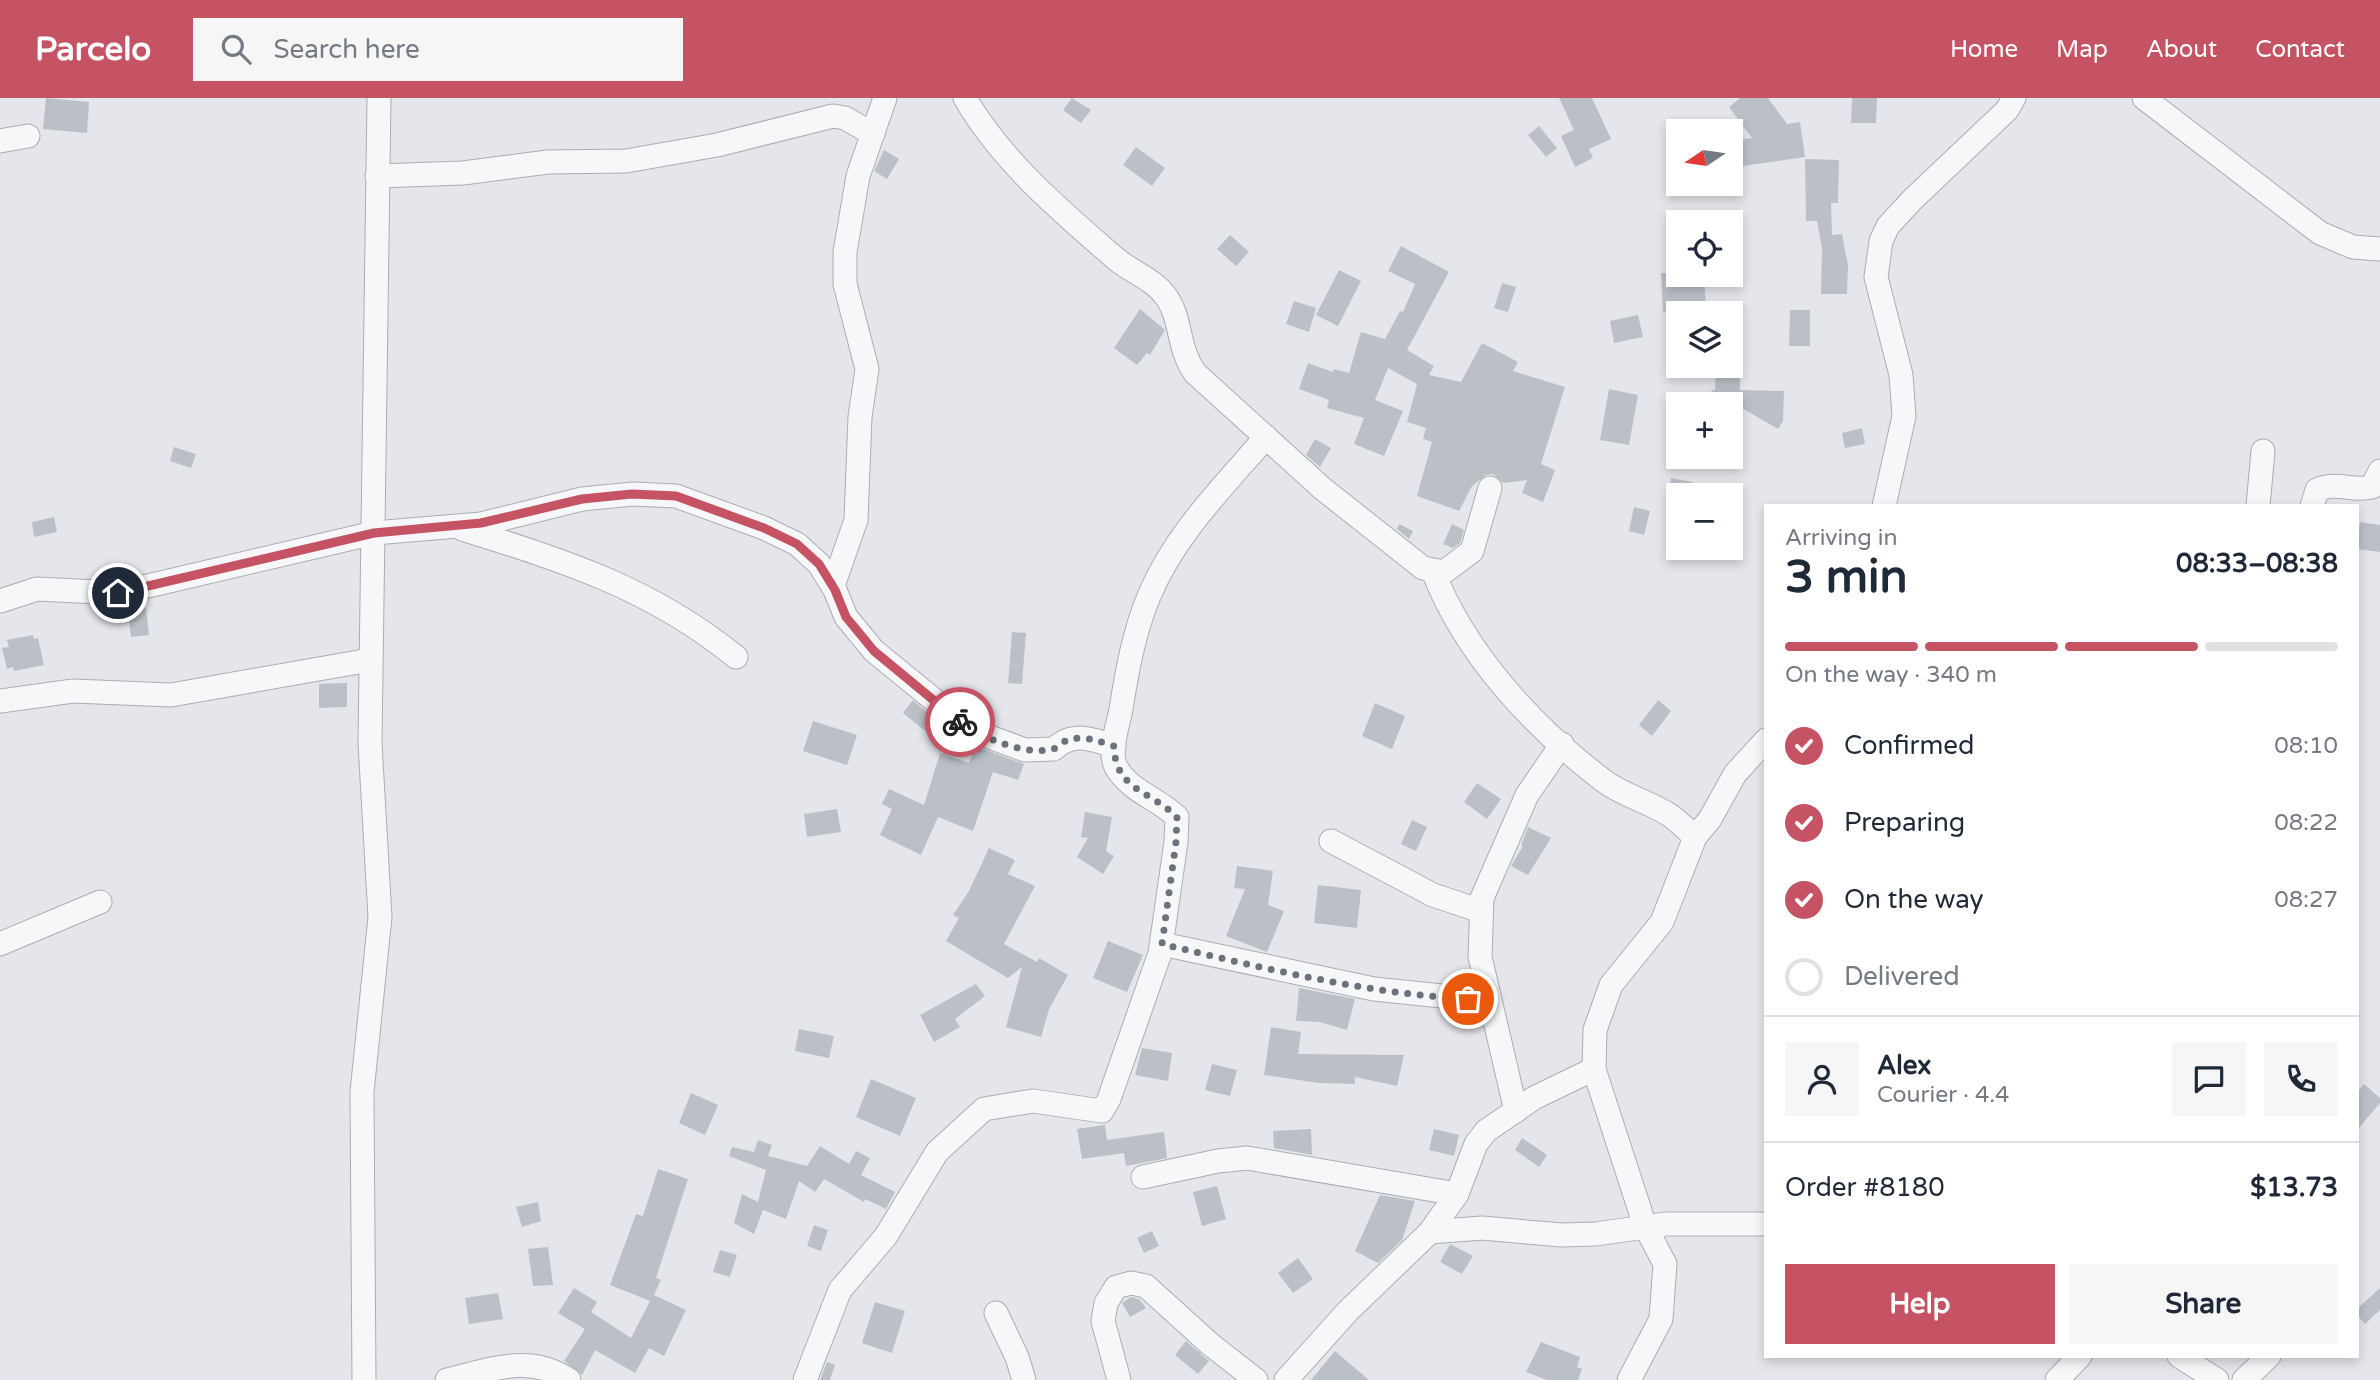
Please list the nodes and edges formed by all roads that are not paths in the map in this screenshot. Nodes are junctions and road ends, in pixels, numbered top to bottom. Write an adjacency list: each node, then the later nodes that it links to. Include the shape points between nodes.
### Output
1 (379, 98): 9 (street)
2 (885, 98): 6 (street)
3 (965, 98): 11 (street, via 1041,194 1122,264 1152,281 1168,299 1184,356 1195,373)
4 (2014, 98): 15 (street, via 2007,110 1913,199 1888,226 1881,241 1876,277 1901,375 1904,416)
5 (2144, 98): 10 (street, via 2320,233 2353,247)
6 (873, 134): 9 (street, via 833,116 717,145 626,161 548,162 463,173); 21 (street, via 858,176 845,252 845,284 867,369 856,520)
7 (28, 136): 8 (street)
8 (0, 141)
9 (377, 176): 19 (street)
10 (2380, 249)
11 (1266, 437): 20 (street, via 1323,489 1423,568); 28 (street, via 1194,520 1150,596 1130,657)
12 (2263, 451): 16 (street)
13 (2380, 471): 17 (street, via 2372,487 2325,486 2317,490)
14 (1490, 488): 20 (street, via 1472,551 1444,572)
15 (1884, 504)
16 (2258, 504)
17 (2313, 504)
18 (455, 526): 19 (street); 21 (street, via 582,499 676,496 797,544 819,564); 23 (street, via 571,564 652,598)
19 (374, 533): 22 (street, via 118,593 37,589); 24 (street)
20 (1433, 571): 27 (street, via 1471,641 1515,701)
21 (833, 586): 28 (street, via 846,617 874,651 971,730 1025,750 1054,749 1074,736)
22 (0, 601)
23 (736, 657)
24 (370, 660): 25 (street, via 171,695 73,691); 47 (street, via 380,916 362,1092)
25 (0, 701)
26 (1764, 742): 29 (street, via 1735,774 1710,820)
27 (1562, 744): 29 (street, via 1605,782 1670,816); 32 (street, via 1527,795 1482,898)
28 (1114, 746): 34 (street, via 1114,765 1134,789 1177,817)
29 (1695, 837): 36 (street, via 1662,922 1611,985 1595,1030)
30 (1331, 841): 32 (street, via 1433,895)
31 (100, 902): 33 (street)
32 (1481, 911): 35 (street, via 1480,957)
33 (0, 944)
34 (1162, 944): 35 (street, via 1363,987); 50 (street, via 1102,1111 1034,1101 984,1109 937,1152 886,1236 840,1290)
35 (1490, 1001): 37 (street)
36 (1594, 1069): 37 (street); 41 (street)
37 (1516, 1111): 39 (street, via 1486,1131 1476,1144)
38 (1143, 1177): 39 (street, via 1247,1158)
39 (1457, 1194): 42 (street)
40 (1764, 1224): 41 (street)
41 (1645, 1226): 42 (street, via 1562,1235 1482,1228); 55 (street, via 1665,1264 1661,1319)
42 (1430, 1232): 54 (street, via 1348,1311)
43 (996, 1313): 51 (street)
44 (2078, 1358): 56 (street)
45 (2182, 1358): 57 (street)
46 (2267, 1358): 58 (street)
47 (365, 1380)
48 (447, 1380): 49 (street, via 536,1364)
49 (569, 1380)
50 (805, 1380)
51 (1024, 1380)
52 (1119, 1380): 53 (street, via 1103,1321 1106,1303 1116,1287 1131,1283 1146,1286)
53 (1256, 1380)
54 (1286, 1380)
55 (1629, 1380)
56 (2057, 1380)
57 (2217, 1380)
58 (2244, 1380)

